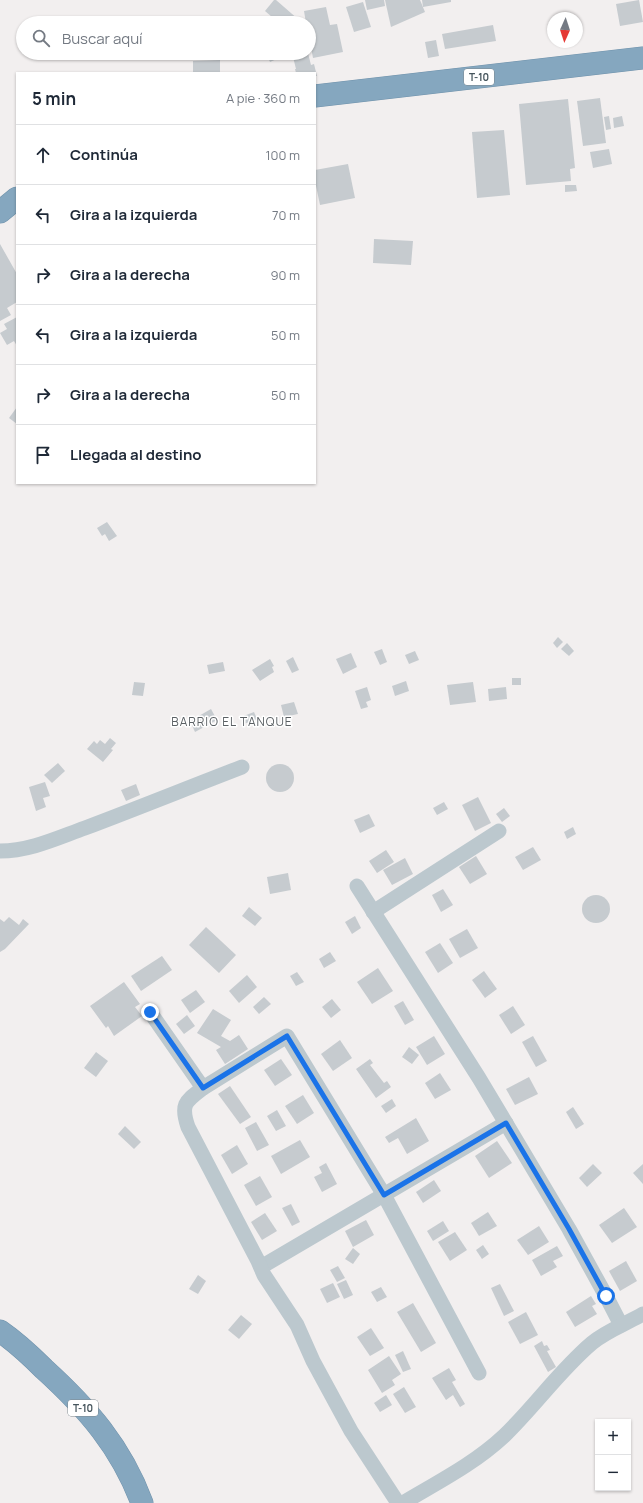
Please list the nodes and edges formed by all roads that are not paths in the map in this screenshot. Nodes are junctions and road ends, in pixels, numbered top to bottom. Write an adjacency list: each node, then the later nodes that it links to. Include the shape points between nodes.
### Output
1 (643, 58): 2 (highway, T-10)
2 (316, 96)
3 (16, 199): 4 (highway)
4 (0, 212)
5 (242, 767): 7 (street, via 45,842 27,848)
6 (499, 831): 9 (street)
7 (0, 851)
8 (357, 886): 9 (street)
9 (373, 912): 12 (street)
10 (150, 1012): 11 (street)
11 (203, 1088): 13 (street, via 287,1036); 14 (street, via 187,1101 184,1114 188,1127)
12 (506, 1123): 13 (street); 16 (street, via 569,1229)
13 (384, 1195): 14 (street); 18 (street)
14 (261, 1267): 20 (street, via 297,1325 313,1361 351,1431)
15 (643, 1314): 16 (street)
16 (621, 1325): 21 (street, via 578,1356 532,1408 484,1454)
17 (0, 1331): 19 (highway, T-10, via 54,1378 101,1429 125,1465)
18 (479, 1373)
19 (142, 1503)
20 (398, 1503)
21 (403, 1503)

